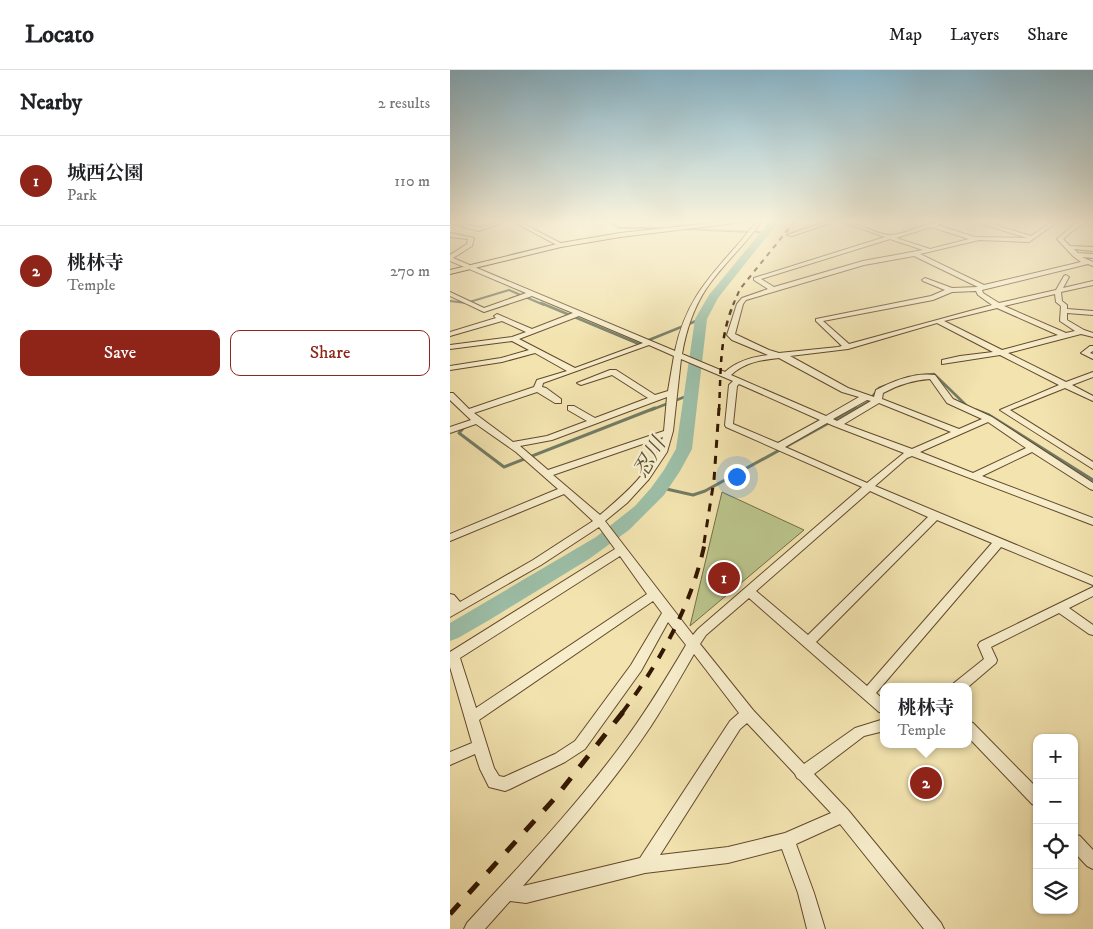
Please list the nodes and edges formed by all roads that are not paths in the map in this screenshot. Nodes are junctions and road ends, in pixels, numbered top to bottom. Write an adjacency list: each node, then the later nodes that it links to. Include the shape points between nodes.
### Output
1 (456, 261): 8 (street)
2 (493, 261): 8 (main road)
3 (727, 261): 38 (street, via 696,299 687,319)
4 (815, 261): 14 (street, via 756,279)
5 (874, 261): 14 (street)
6 (929, 261): 13 (street)
7 (1089, 264): 13 (street)
8 (468, 267): 9 (main road); 18 (street)
9 (450, 272)
10 (1066, 276): 16 (street)
11 (925, 280): 15 (street)
12 (1093, 283): 16 (street)
13 (981, 288): 15 (street); 19 (street, via 980,294)
14 (772, 289): 39 (street, via 742,301 731,334)
15 (951, 290): 34 (street, via 933,298 818,320)
16 (1058, 291): 19 (street); 21 (street)
17 (450, 294): 20 (street)
18 (532, 294): 20 (street); 22 (street)
19 (997, 305): 25 (street); 29 (street)
20 (484, 310): 24 (street)
21 (1064, 311): 23 (street); 27 (street, via 1063,321)
22 (580, 313): 26 (street); 32 (street)
23 (1093, 313)
24 (501, 319): 26 (street); 28 (street)
25 (938, 321): 34 (street); 37 (street)
26 (530, 331): 31 (street)
27 (1082, 332): 29 (street); 30 (street)
28 (450, 334)
29 (1065, 335): 37 (street)
30 (1093, 335)
31 (513, 338): 33 (street); 36 (street)
32 (649, 342): 38 (street); 43 (street)
33 (450, 347)
34 (848, 347): 39 (street)
35 (1093, 348): 40 (street, via 1085,353)
36 (536, 350): 42 (street, via 502,360); 43 (street)
37 (1000, 353): 41 (street); 48 (street)
38 (679, 355): 45 (street); 50 (street)
39 (779, 355): 45 (street, via 736,366); 52 (street, via 845,390)
40 (1093, 356)
41 (945, 362)
42 (450, 368)
43 (574, 371): 49 (street, via 544,380)
44 (1093, 374): 48 (street)
45 (726, 375): 46 (street)
46 (738, 380): 60 (street); 68 (street, via 733,385 729,425)
47 (580, 383): 53 (street, via 613,372)
48 (1066, 385): 54 (street); 71 (street, via 1004,410)
49 (537, 389): 56 (street, via 544,390); 58 (street)
50 (672, 392): 53 (street); 66 (street)
51 (450, 395): 58 (street)
52 (866, 397): 55 (street); 60 (street)
53 (654, 398): 62 (street)
54 (1093, 399)
55 (878, 400): 59 (street, via 879,392 887,387 932,376 950,401); 63 (street); 65 (street)
56 (558, 401)
57 (571, 408): 62 (street)
58 (468, 412): 61 (street)
59 (989, 418): 65 (street); 69 (street)
60 (827, 420): 63 (street); 68 (street)
61 (477, 421): 64 (street); 67 (street)
62 (594, 421): 67 (street, via 549,438)
63 (837, 424): 70 (street)
64 (450, 430)
65 (959, 432): 70 (street)
66 (667, 434): 72 (street); 78 (street, via 663,450 649,472 633,493)
67 (512, 445): 72 (street)
68 (778, 447): 75 (street)
69 (1034, 448): 73 (street); 74 (street)
70 (911, 454): 73 (street); 75 (street, via 904,456)
71 (1093, 466)
72 (545, 474): 76 (street)
73 (974, 478): 79 (street)
74 (1093, 487)
75 (868, 488): 77 (street); 85 (street)
76 (565, 490): 78 (street); 80 (street)
77 (934, 516): 81 (street); 92 (street)
78 (600, 522): 82 (street); 89 (street)
79 (1093, 522)
80 (450, 538)
81 (999, 542): 83 (street); 96 (street)
82 (622, 550): 86 (street); 94 (street)
83 (1093, 581)
84 (1093, 591): 88 (street)
85 (748, 592): 92 (street); 93 (street, via 702,632)
86 (654, 595): 90 (street); 99 (street)
87 (450, 598): 89 (street)
88 (1065, 610): 91 (street); 95 (street, via 984,645 991,660)
89 (454, 611)
90 (668, 612): 93 (street); 102 (street, via 636,668 580,745 505,784 494,782)
91 (1093, 631)
92 (809, 642): 96 (street)
93 (693, 644): 98 (street); 111 (street, via 647,721 616,765)
94 (451, 657): 99 (street)
95 (964, 683)
96 (868, 694): 97 (street)
97 (880, 704)
98 (748, 714): 104 (street); 110 (street, via 735,725)
99 (472, 718): 102 (street)
100 (880, 726): 104 (street, via 860,732)
101 (972, 731): 105 (street)
102 (481, 745): 103 (street)
103 (450, 759)
104 (802, 774): 106 (street)
105 (1033, 795)
106 (843, 815): 107 (street); 114 (street)
107 (787, 840): 110 (street, via 728,855); 113 (street)
108 (1078, 845): 109 (street)
109 (1093, 861)
110 (645, 865): 111 (street, via 526,895)
111 (506, 892): 112 (street)
112 (473, 929)
113 (816, 929)
114 (935, 929)

